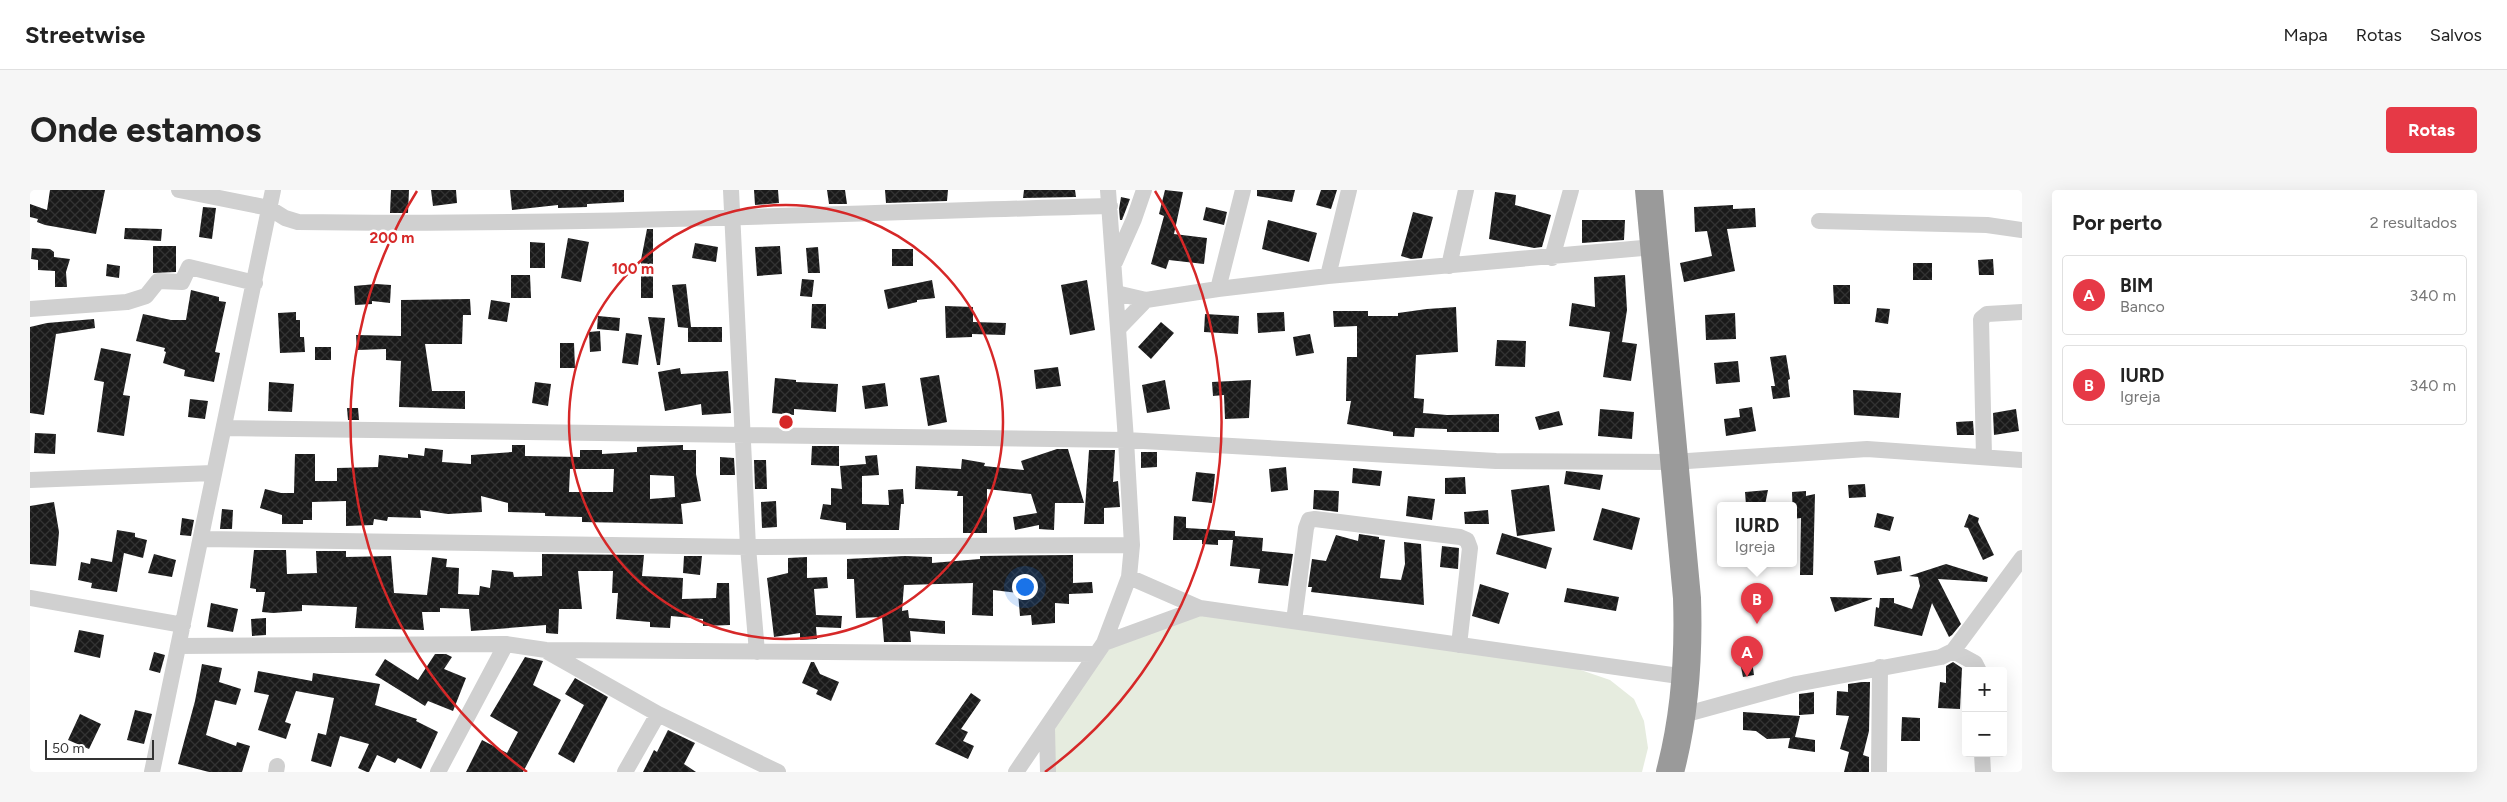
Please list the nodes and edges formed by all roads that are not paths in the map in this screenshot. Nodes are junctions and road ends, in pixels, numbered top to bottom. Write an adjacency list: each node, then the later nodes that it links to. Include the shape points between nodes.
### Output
1 (179, 190): 11 (street)
2 (273, 190): 11 (street)
3 (731, 190): 12 (street)
4 (1144, 190): 17 (street)
5 (1243, 190): 21 (street)
6 (1349, 190): 19 (street)
7 (1466, 190): 18 (street)
8 (1571, 190): 16 (street)
9 (1649, 190): 15 (highway)
10 (1109, 198): 12 (street); 17 (street)
11 (269, 208): 12 (street, via 298,222 554,223); 20 (street)
12 (731, 216): 28 (street)
13 (1819, 221): 14 (street, via 1987,225)
14 (2022, 230)
15 (1654, 247): 16 (street); 32 (highway)
16 (1552, 258): 18 (street)
17 (1114, 265): 22 (street)
18 (1449, 266): 19 (street)
19 (1328, 276): 21 (street)
20 (255, 282): 24 (street, via 189,267 182,282 158,281 146,296 127,302); 27 (street)
21 (1218, 289): 23 (street)
22 (1116, 293): 23 (street); 26 (street)
23 (1146, 300): 26 (street)
24 (30, 309)
25 (2022, 312): 30 (street, via 1988,314 1981,319)
26 (1118, 329): 29 (street)
27 (224, 428): 28 (street); 33 (street)
28 (742, 436): 29 (street); 37 (street)
29 (1126, 440): 32 (street, via 1496,461); 36 (street)
30 (1984, 457): 31 (street); 32 (street, via 1841,449)
31 (2022, 460)
32 (1673, 462): 53 (highway, via 1687,590)
33 (213, 473): 34 (street); 35 (street)
34 (30, 480)
35 (202, 539): 37 (street); 43 (street)
36 (1132, 545): 37 (street); 39 (street)
37 (748, 547): 50 (street)
38 (2022, 558): 49 (street)
39 (1129, 577): 41 (street); 47 (street)
40 (30, 598): 43 (street)
41 (1200, 608): 42 (street); 47 (street)
42 (1294, 621): 45 (street); 45 (street, via 1306,528 1310,520 1460,538 1467,540 1470,548)
43 (182, 625): 46 (street)
44 (506, 644): 46 (street); 48 (street); 60 (street)
45 (1459, 645): 53 (street)
46 (178, 646): 59 (street)
47 (1100, 648): 50 (street); 56 (street)
48 (546, 650): 50 (street); 54 (street)
49 (1953, 651): 51 (street, via 1941,657); 52 (street)
50 (757, 652)
51 (1880, 667): 55 (street, via 1796,684); 66 (street)
52 (1977, 667)
53 (1686, 677): 55 (highway)
54 (658, 714): 58 (street); 61 (street)
55 (1682, 716): 65 (highway)
56 (1047, 728): 63 (street); 64 (street)
57 (1982, 757): 67 (street)
58 (752, 766): 62 (street)
59 (152, 772)
60 (438, 772)
61 (625, 772)
62 (778, 772)
63 (1016, 772)
64 (1048, 772)
65 (1670, 772)
66 (1879, 772)
67 (1982, 772)

